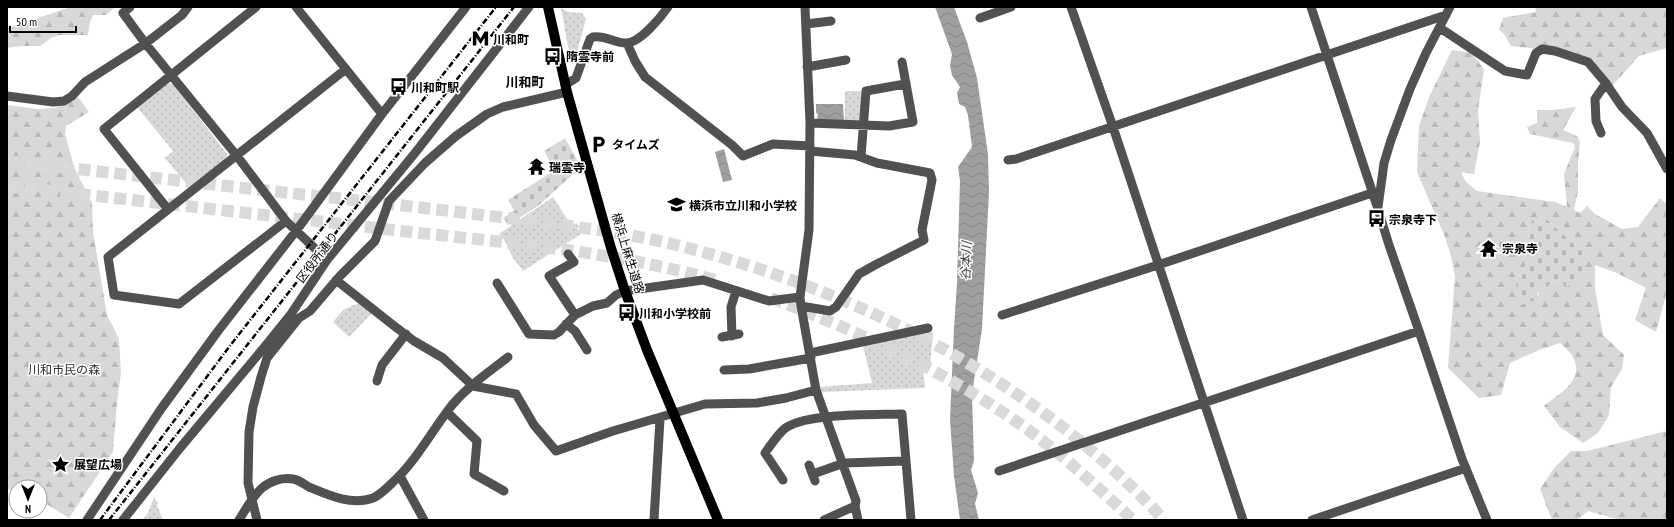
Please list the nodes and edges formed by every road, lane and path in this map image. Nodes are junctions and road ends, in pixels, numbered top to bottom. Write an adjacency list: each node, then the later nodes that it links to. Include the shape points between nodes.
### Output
1 (130, 7): 18 (street, via 123,13)
2 (188, 7): 18 (street, via 182,15)
3 (256, 7): 25 (street)
4 (296, 7): 24 (street)
5 (466, 7): 30 (street)
6 (529, 7): 36 (street, 区役所通り)
7 (548, 7): 28 (main road, 横浜上麻生道路)
8 (668, 7): 19 (street, via 654,25)
9 (805, 7): 16 (street)
10 (1011, 7): 14 (street)
11 (1071, 7): 33 (street)
12 (1311, 7): 20 (street)
13 (1448, 11): 17 (street); 20 (street)
14 (980, 18)
15 (831, 21): 16 (street)
16 (806, 24): 23 (street)
17 (1440, 28): 26 (street, via 1505,71 1527,75 1536,53 1542,49 1588,62); 44 (street, via 1410,89 1391,140 1384,163)
18 (146, 43): 25 (street); 29 (street, via 85,82 64,101)
19 (627, 43): 28 (street, via 601,36 590,39 576,78); 35 (street, via 634,61 645,77 743,156 773,144)
20 (1327, 54): 33 (street); 42 (street)
21 (846, 60): 23 (street)
22 (902, 62): 27 (street)
23 (807, 67): 31 (street)
24 (346, 69): 30 (street); 37 (street)
25 (171, 75): 37 (street); 43 (street, via 104,129)
26 (1606, 83): 34 (street, via 1595,99 1596,121); 41 (street, via 1622,107 1647,133)
27 (905, 84): 32 (street, via 866,91); 32 (street, via 913,122 889,126)
28 (566, 88): 40 (street, via 487,114); 52 (main road, 横浜上麻生道路)
29 (7, 96)
30 (382, 114): 46 (street)
31 (810, 123): 32 (street); 35 (street)
32 (863, 125): 38 (street)
33 (1113, 127): 39 (street); 49 (street)
34 (1601, 133)
35 (810, 148): 38 (street); 54 (street, via 809,230)
36 (416, 153): 40 (street); 48 (street, 区役所通り)
37 (237, 156): 43 (street); 45 (street)
38 (861, 157): 55 (street, via 877,163 930,173 932,180 922,230 924,240 860,274 836,307 830,311)
39 (1008, 160)
40 (425, 163): 50 (street, via 389,201 376,241)
41 (1667, 169)
42 (1372, 193): 44 (street); 49 (street)
43 (167, 208): 45 (street, via 108,257 114,294 179,304)
44 (1378, 209): 62 (street)
45 (286, 221): 46 (street)
46 (296, 231): 48 (street); 87 (street, via 170,397)
47 (568, 254): 57 (street, via 574,262 550,276)
48 (327, 260): 56 (street, 区役所通り)
49 (1158, 265): 58 (street); 72 (street)
50 (336, 280): 59 (street, via 310,311); 63 (street)
51 (497, 283): 60 (street, via 529,334 554,335)
52 (625, 291): 53 (street, via 703,280); 57 (street, via 607,303 593,306); 74 (main road, 横浜上麻生道路)
53 (736, 291): 54 (street, via 769,302); 64 (street, via 731,308 736,335)
54 (800, 297): 55 (street)
55 (801, 306): 67 (street)
56 (290, 314): 59 (street); 88 (street, 区役所通り)
57 (575, 315): 60 (street)
58 (1002, 315)
59 (299, 318): 85 (street, via 267,358 260,377 250,432 248,483)
60 (566, 324): 65 (street)
61 (928, 328): 67 (street)
62 (1419, 331): 72 (street); 79 (street)
63 (406, 334): 69 (street, via 382,365); 70 (street, via 443,358)
64 (722, 337)
65 (587, 350)
66 (508, 356): 70 (street)
67 (811, 356): 68 (street, via 750,369); 71 (street)
68 (724, 370)
69 (377, 381)
70 (473, 386): 73 (street); 76 (street, via 516,394 534,424 556,451)
71 (816, 390): 74 (street, via 757,403 705,404); 75 (street)
72 (1204, 403): 80 (street); 97 (street)
73 (447, 412): 82 (street, via 418,455); 84 (street, via 478,441 474,474)
74 (673, 413): 76 (street); 93 (main road, 横浜上麻生道路)
75 (826, 417): 77 (street, via 902,414); 78 (street); 83 (street, via 786,427 765,453)
76 (660, 418): 92 (street)
77 (905, 461): 78 (street); 96 (street)
78 (844, 463): 81 (street); 86 (street, via 856,501)
79 (1466, 468): 98 (street); 99 (street)
80 (999, 471)
81 (812, 473)
82 (400, 476): 85 (street, via 375,497 362,501 333,496 287,478 263,487); 91 (street)
83 (783, 480)
84 (504, 492)
85 (252, 499): 89 (street); 90 (street)
86 (855, 506): 94 (street); 95 (street)
87 (87, 520)
88 (123, 520)
89 (239, 520)
90 (257, 520)
91 (424, 520)
92 (654, 520)
93 (718, 520)
94 (824, 520)
95 (858, 520)
96 (910, 520)
97 (1242, 520)
98 (1312, 520)
99 (1488, 520)

